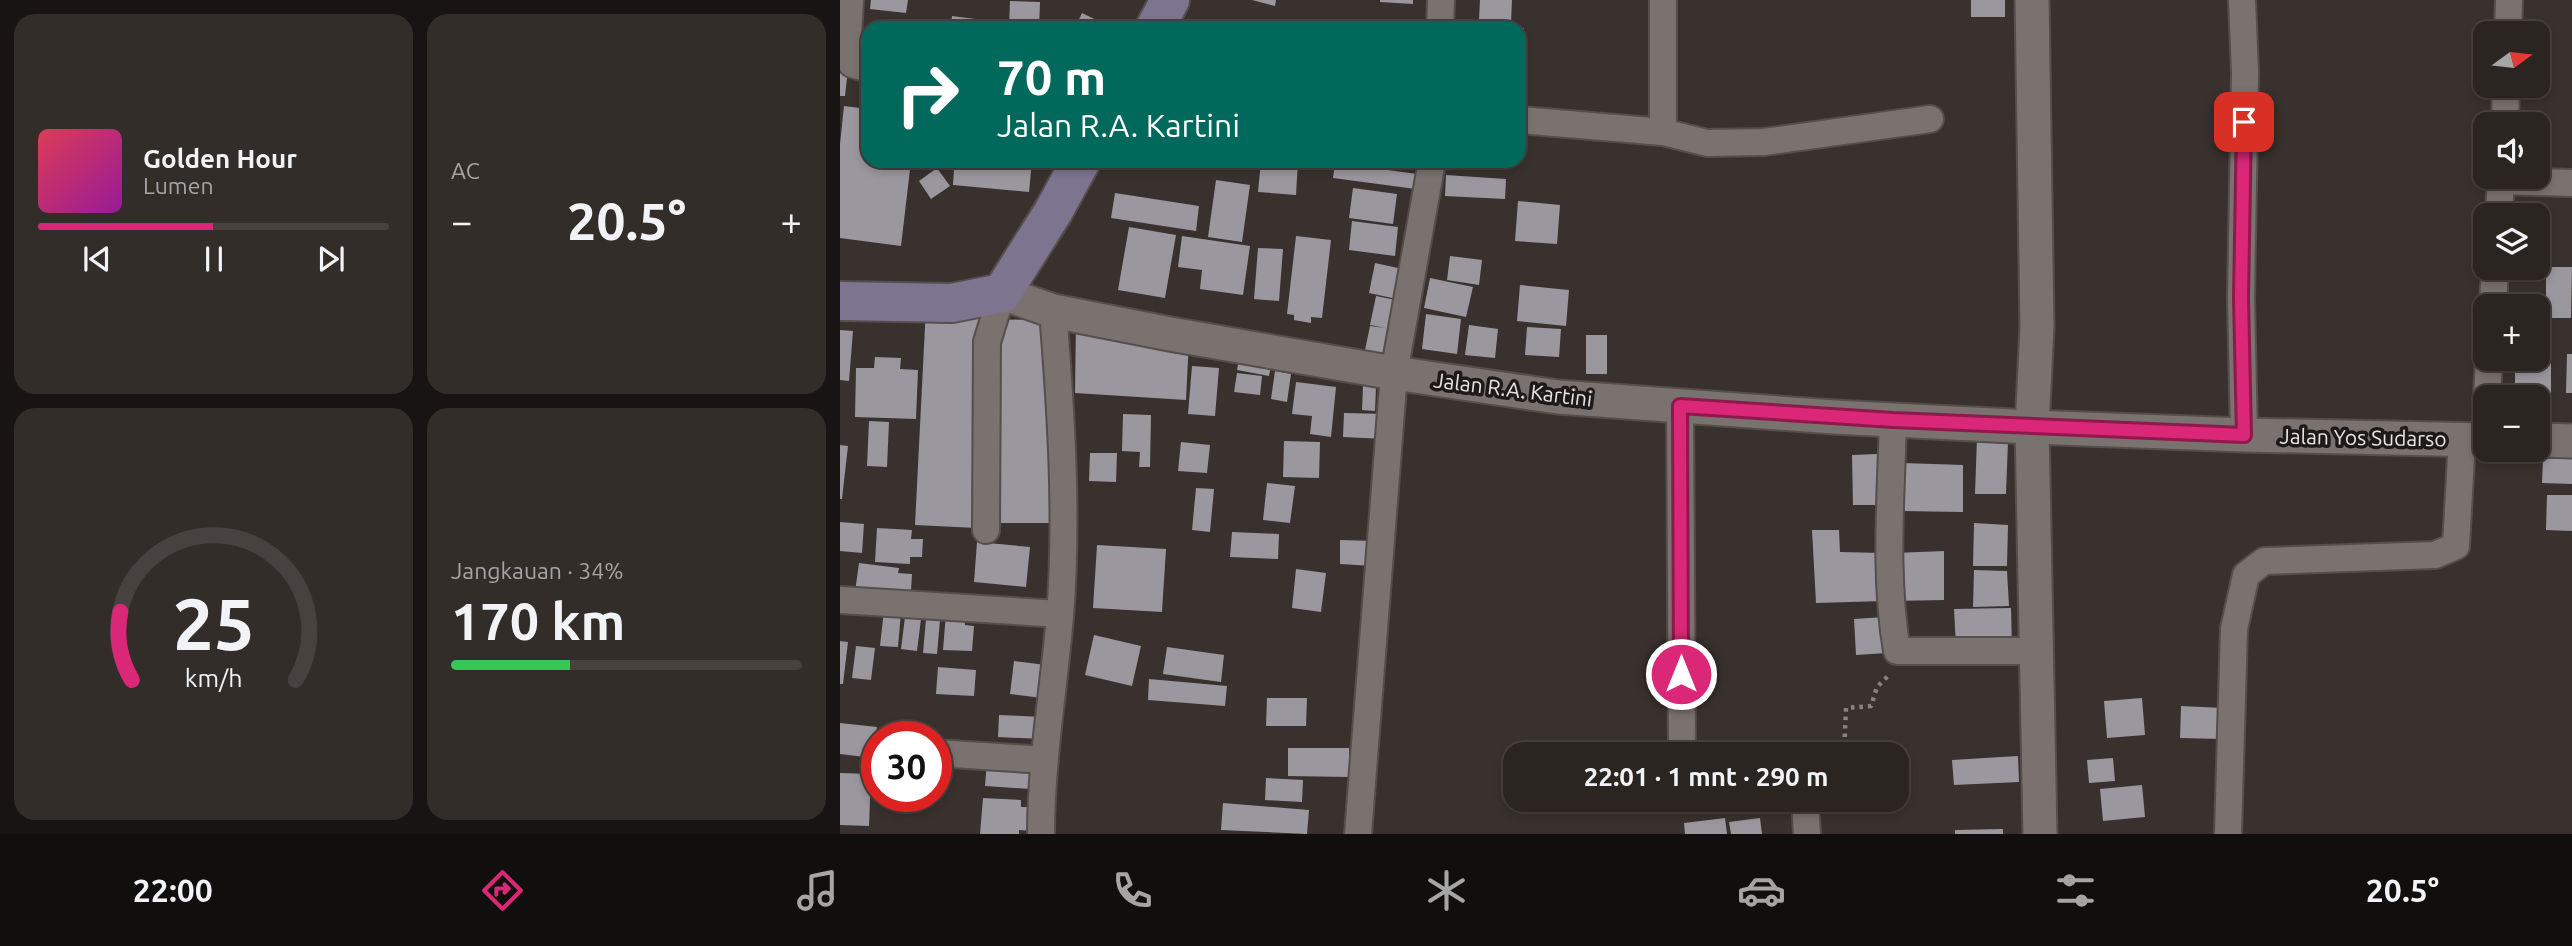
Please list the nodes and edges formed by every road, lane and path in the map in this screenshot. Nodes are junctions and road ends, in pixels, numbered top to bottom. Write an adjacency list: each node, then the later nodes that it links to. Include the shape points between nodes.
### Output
1 (849, 0): 11 (street, via 849,58)
2 (1170, 0): 8 (main road)
3 (1441, 0): 9 (street)
4 (1663, 0): 14 (street)
5 (2032, 0): 25 (street, via 2037,327)
6 (2242, 0): 26 (street)
7 (2509, 0): 10 (street)
8 (1159, 21)
9 (1440, 21)
10 (2508, 21)
11 (861, 67)
12 (1930, 120): 14 (street, via 1764,142 1707,142)
13 (1526, 121): 14 (street)
14 (1662, 132)
15 (1077, 168): 19 (main road)
16 (1431, 168): 22 (street)
17 (2550, 182): 18 (street)
18 (2572, 183)
19 (1002, 293): 20 (main road, via 952,303); 21 (street, Jalan R.A. Kartini); 31 (street, via 987,342)
20 (840, 301)
21 (1053, 311): 22 (street, Jalan R.A. Kartini); 33 (street, via 1063,531)
22 (1394, 373): 23 (street, Jalan R.A. Kartini, via 1558,397); 42 (street)
23 (1680, 406): 24 (street, Jalan R.A. Kartini); 36 (street)
24 (1893, 420): 25 (street, Jalan R.A. Kartini); 34 (street, via 1889,555)
25 (2032, 427): 26 (street, Jalan Yos Sudarso); 35 (street)
26 (2244, 435): 27 (street, Jalan Yos Sudarso)
27 (2473, 437)
28 (2550, 440): 29 (street)
29 (2572, 441)
30 (2474, 462): 45 (street, via 2456,546 2435,555 2264,561 2246,575 2234,629)
31 (986, 530)
32 (840, 600): 33 (street)
33 (1060, 614): 39 (street)
34 (1897, 651): 35 (street); 37 (path, via 1871,706 1846,708)
35 (2036, 651): 44 (street)
36 (1682, 742)
37 (1845, 742)
38 (952, 754): 39 (street)
39 (1045, 760): 41 (street)
40 (1806, 812): 43 (street)
41 (1041, 834)
42 (1358, 834)
43 (1807, 834)
44 (2040, 834)
45 (2228, 834)

